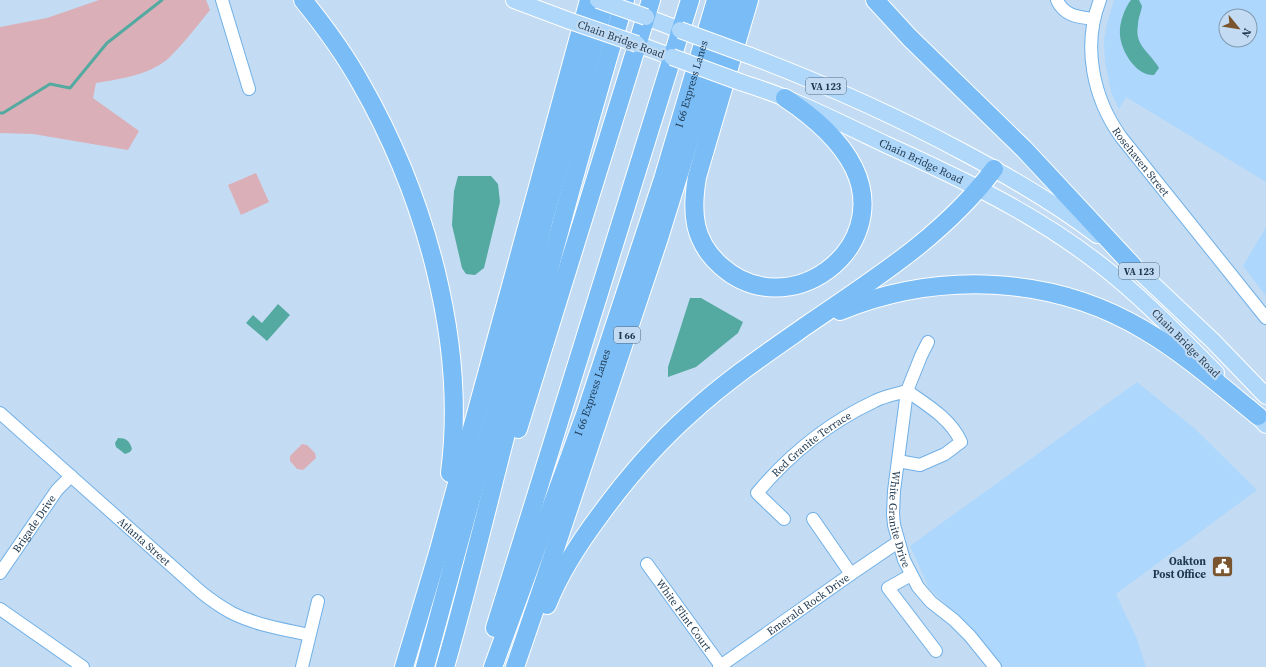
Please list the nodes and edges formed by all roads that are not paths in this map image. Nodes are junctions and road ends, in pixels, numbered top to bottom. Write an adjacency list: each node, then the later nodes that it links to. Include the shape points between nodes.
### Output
1 (222, 0): 21 (street)
2 (303, 0): 38 (highway, via 321,22 360,81 384,127 419,210 430,247 447,330 454,408 453,455)
3 (514, 0): 19 (main road, Chain Bridge Road / VA 123, bridge, via 570,21)
4 (589, 0): 38 (highway)
5 (598, 0): 16 (main road, Chain Bridge Road / VA 123, bridge)
6 (606, 0): 52 (highway, via 561,156)
7 (625, 0): 43 (highway, via 545,282)
8 (651, 0): 16 (highway)
9 (716, 0): 55 (highway, I 66 Express Lanes, via 663,179 586,412)
10 (733, 0): 56 (highway, I 66, via 659,238)
11 (749, 0): 22 (highway, via 697,177 694,215 699,238 716,262 744,281 773,288 808,282 836,263 853,240 862,212 859,183 848,158 837,142 819,124)
12 (875, 0): 25 (highway, via 910,38 1029,154)
13 (1057, 0): 17 (street, via 1063,11)
14 (1100, 0): 17 (street, Rosehaven Street)
15 (688, 5): 18 (highway)
16 (646, 17): 18 (main road, Chain Bridge Road / VA 123); 19 (highway)
17 (1094, 19): 26 (street, Rosehaven Street, via 1092,69 1100,100 1113,127)
18 (680, 30): 20 (highway); 23 (main road, Chain Bridge Road / VA 123, bridge, via 856,100 925,132)
19 (635, 52): 20 (main road, Chain Bridge Road / VA 123); 43 (highway)
20 (672, 57): 22 (main road, Chain Bridge Road / VA 123, bridge); 54 (highway)
21 (249, 88)
22 (785, 98): 24 (main road, Chain Bridge Road / VA 123)
23 (994, 169): 24 (highway); 25 (main road, Chain Bridge Road / VA 123, via 1076,220)
24 (979, 188): 27 (highway, via 935,231 884,273); 32 (main road, Chain Bridge Road / VA 123, via 1054,231 1120,280 1163,319)
25 (1133, 266): 30 (main road, Chain Bridge Road / VA 123, via 1213,341)
26 (1266, 318)
27 (808, 324): 32 (highway, via 850,306 894,293 930,287 976,283 1060,294 1103,309 1144,330 1190,361); 57 (highway, via 747,367 690,413 621,487 570,559 550,597)
28 (928, 342): 29 (street, White Granite Drive)
29 (907, 392): 33 (street, White Granite Drive); 33 (street, via 936,411 961,442 945,454 920,465); 35 (street, Red Granite Terrace, via 876,400 846,416 808,441 770,477 757,493)
30 (1266, 396)
31 (0, 413): 34 (street, Atlanta Street)
32 (1262, 421)
33 (898, 460): 37 (street, White Granite Drive, via 893,514)
34 (71, 476): 40 (street, Brigade Drive, via 57,490); 46 (street, Atlanta Street, via 216,604 249,620)
35 (784, 519)
36 (813, 520): 41 (street)
37 (898, 542): 41 (street, Emerald Rock Drive); 42 (street, White Granite Drive)
38 (438, 553): 51 (highway)
39 (647, 564): 48 (street, White Flint Court)
40 (0, 573)
41 (851, 574): 48 (street, Emerald Rock Drive)
42 (911, 575): 47 (street, via 888,588); 58 (street, White Granite Drive, via 924,594 970,636)
43 (465, 597): 53 (highway)
44 (318, 602): 46 (street)
45 (0, 609): 49 (street)
46 (309, 635): 50 (street)
47 (936, 651)
48 (720, 666)
49 (83, 667)
50 (302, 667)
51 (404, 667)
52 (425, 667)
53 (444, 667)
54 (484, 667)
55 (493, 667)
56 (514, 667)
57 (523, 667)
58 (994, 667)

